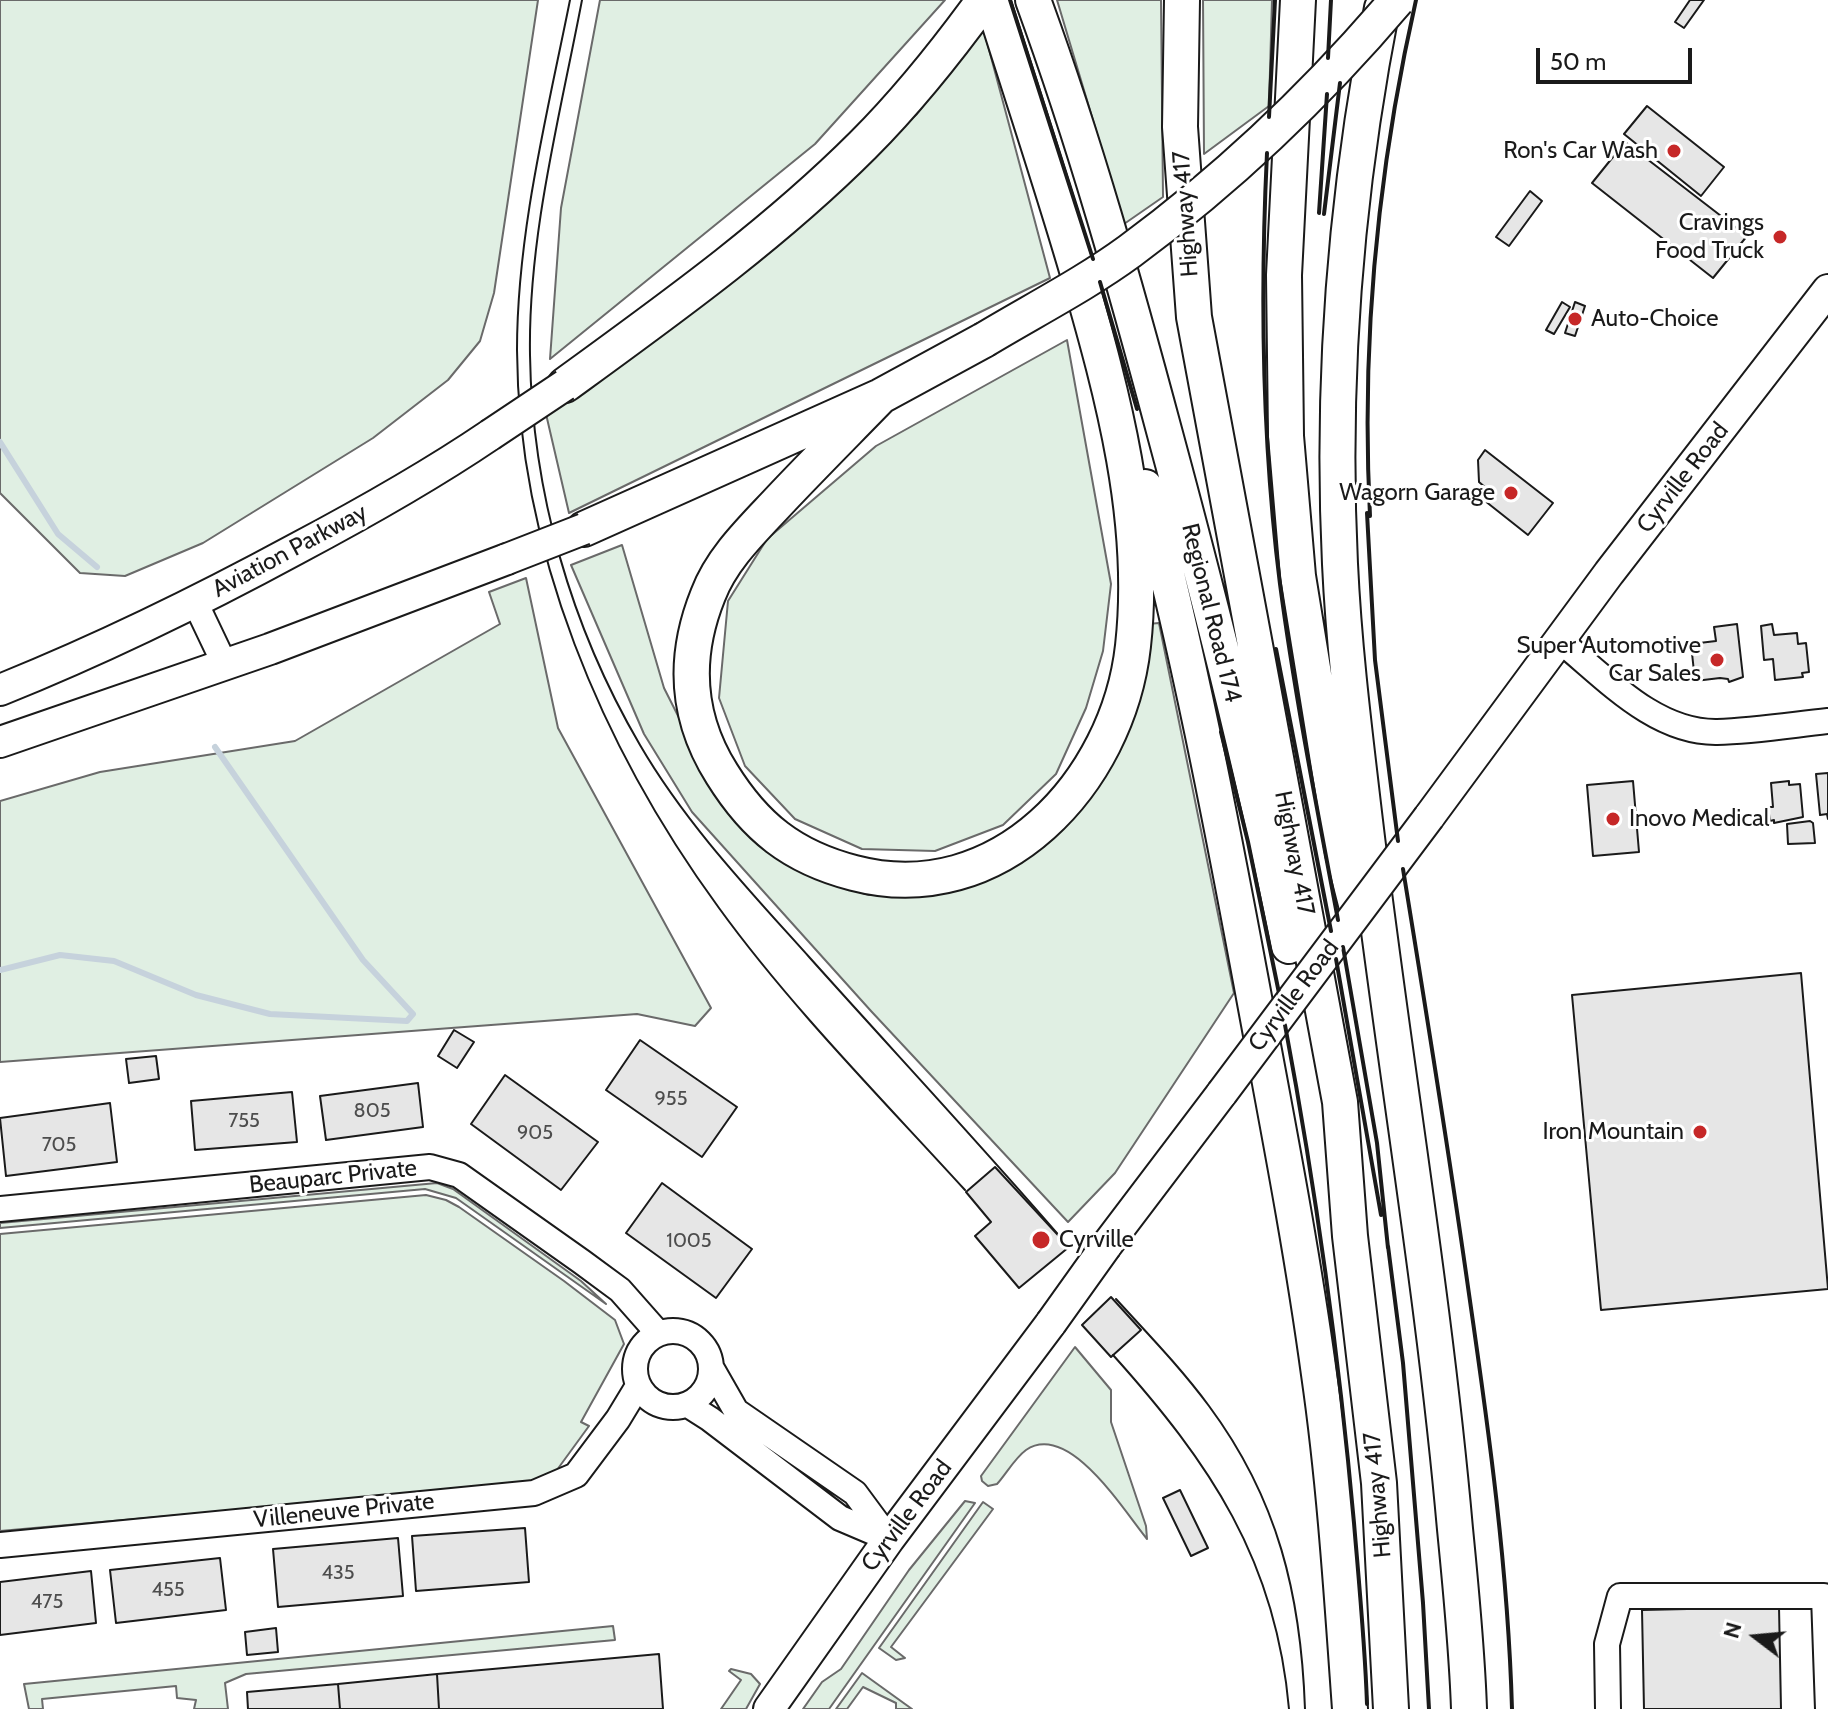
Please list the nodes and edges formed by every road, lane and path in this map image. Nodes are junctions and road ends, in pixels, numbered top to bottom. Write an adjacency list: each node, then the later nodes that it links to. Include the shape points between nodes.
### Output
1 (984, 0): 9 (highway, via 927,75 853,154 759,238)
2 (992, 0): 11 (highway)
3 (1033, 0): 21 (highway, Regional Road 174, via 1127,295 1224,660)
4 (1182, 0): 21 (highway, Highway 417, via 1180,127 1194,317 1340,1102)
5 (1298, 0): 19 (highway, via 1284,302 1286,436 1298,576 1343,853)
6 (1384, 0): 19 (highway, via 1348,232 1337,459 1346,658)
7 (1397, 0): 10 (highway, bridge, via 1286,118 1206,192 1128,253)
8 (1828, 290): 14 (main road, Cyrville Road)
9 (565, 385): 13 (main road, Aviation Parkway, bridge, via 386,500)
10 (881, 396): 11 (highway, via 727,560 700,619 691,679 701,735 734,793 764,829 827,865 898,880 944,877 1010,851 1030,837 1068,800 1110,728 1129,674 1135,617 1133,529); 12 (highway)
11 (1114, 401): 30 (highway, via 1130,428 1212,768 1274,1106 1319,1374)
12 (584, 529): 15 (main road, bridge)
13 (195, 602): 15 (street); 16 (main road, Aviation Parkway)
14 (1559, 640): 17 (street, via 1652,714 1691,728 1715,732); 26 (main road, Cyrville Road, bridge)
15 (225, 665): 18 (main road)
16 (0, 690)
17 (1828, 721)
18 (0, 742)
19 (1396, 1060): 32 (highway, via 1447,1439)
20 (0, 1209): 22 (street, Beauparc Private, via 430,1167 459,1175 582,1262 620,1290)
21 (1350, 1236): 31 (highway, Highway 417, via 1379,1483)
22 (658, 1333): 23 (street, via 688,1333 709,1354); 24 (street, via 637,1355)
23 (712, 1369): 25 (street, via 700,1397); 26 (street, via 736,1411 855,1493)
24 (638, 1386): 25 (street, via 658,1405); 27 (street, Villeneuve Private, via 576,1475 534,1493)
25 (688, 1405): 26 (street, via 840,1518)
26 (889, 1539): 29 (main road, Cyrville Road)
27 (0, 1545)
28 (1828, 1705): 33 (street, via 1824,1596 1620,1596 1607,1644)
29 (769, 1709)
30 (1350, 1709)
31 (1391, 1709)
32 (1469, 1709)
33 (1608, 1709)

